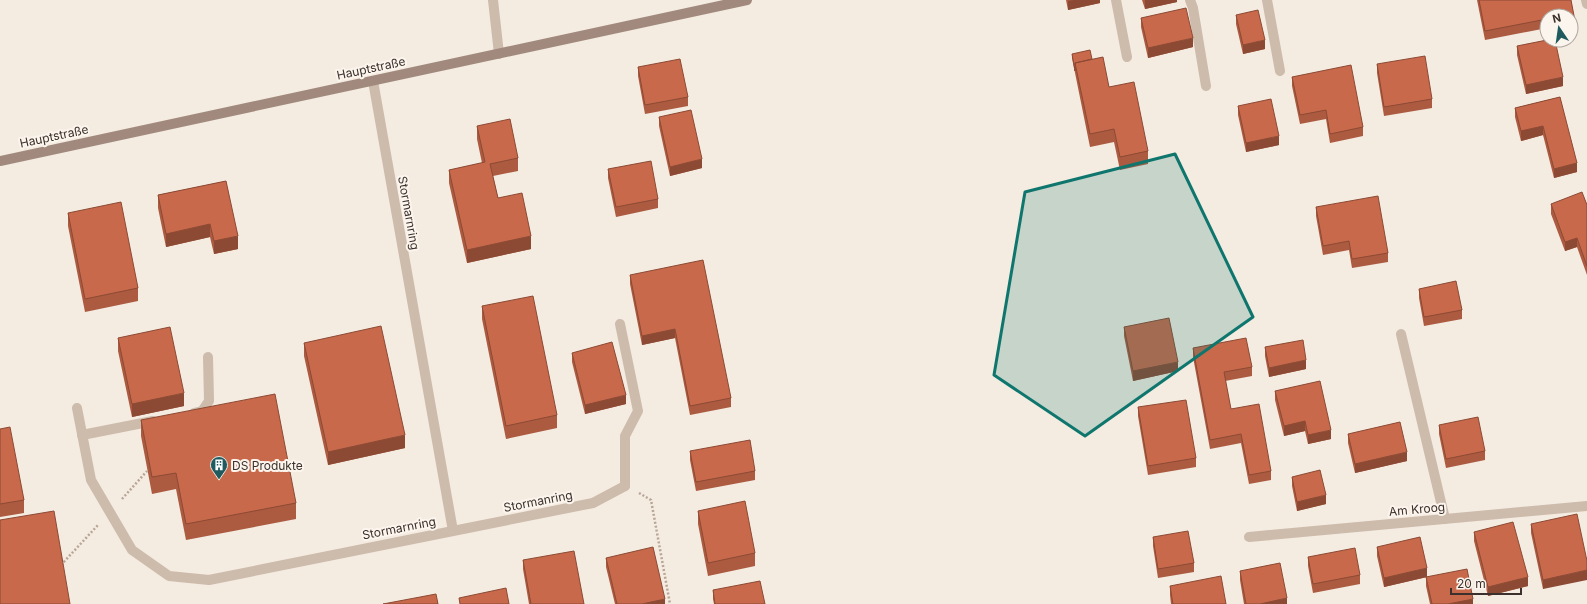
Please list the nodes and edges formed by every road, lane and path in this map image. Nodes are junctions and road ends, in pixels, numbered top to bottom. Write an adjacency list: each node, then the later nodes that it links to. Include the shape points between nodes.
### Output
1 (493, 0): 8 (street)
2 (747, 0): 8 (street, Hauptstraße)
3 (1116, 0): 9 (street)
4 (1190, 0): 12 (street)
5 (1267, 0): 10 (street)
6 (1586, 0): 7 (street)
7 (1587, 4)
8 (499, 54): 11 (street, Hauptstraße)
9 (1127, 57)
10 (1280, 71)
11 (373, 80): 13 (street, Hauptstraße); 24 (street, Stormarnring)
12 (1206, 86)
13 (0, 161)
14 (620, 324): 21 (street, via 638,412 625,436)
15 (1401, 334): 23 (street)
16 (208, 357): 18 (street, via 209,401 202,411)
17 (77, 408): 20 (street, Stormarnring)
18 (187, 414)
19 (165, 419): 20 (street)
20 (82, 435): 24 (street, Stormarnring, via 91,480 132,550 168,576 208,580)
21 (625, 486): 24 (street, Stormanring, via 593,503); 26 (path, via 651,500)
22 (1587, 506): 23 (street, Am Kroog)
23 (1445, 519): 25 (street, Am Kroog)
24 (453, 531)
25 (1249, 537)
26 (670, 604)

